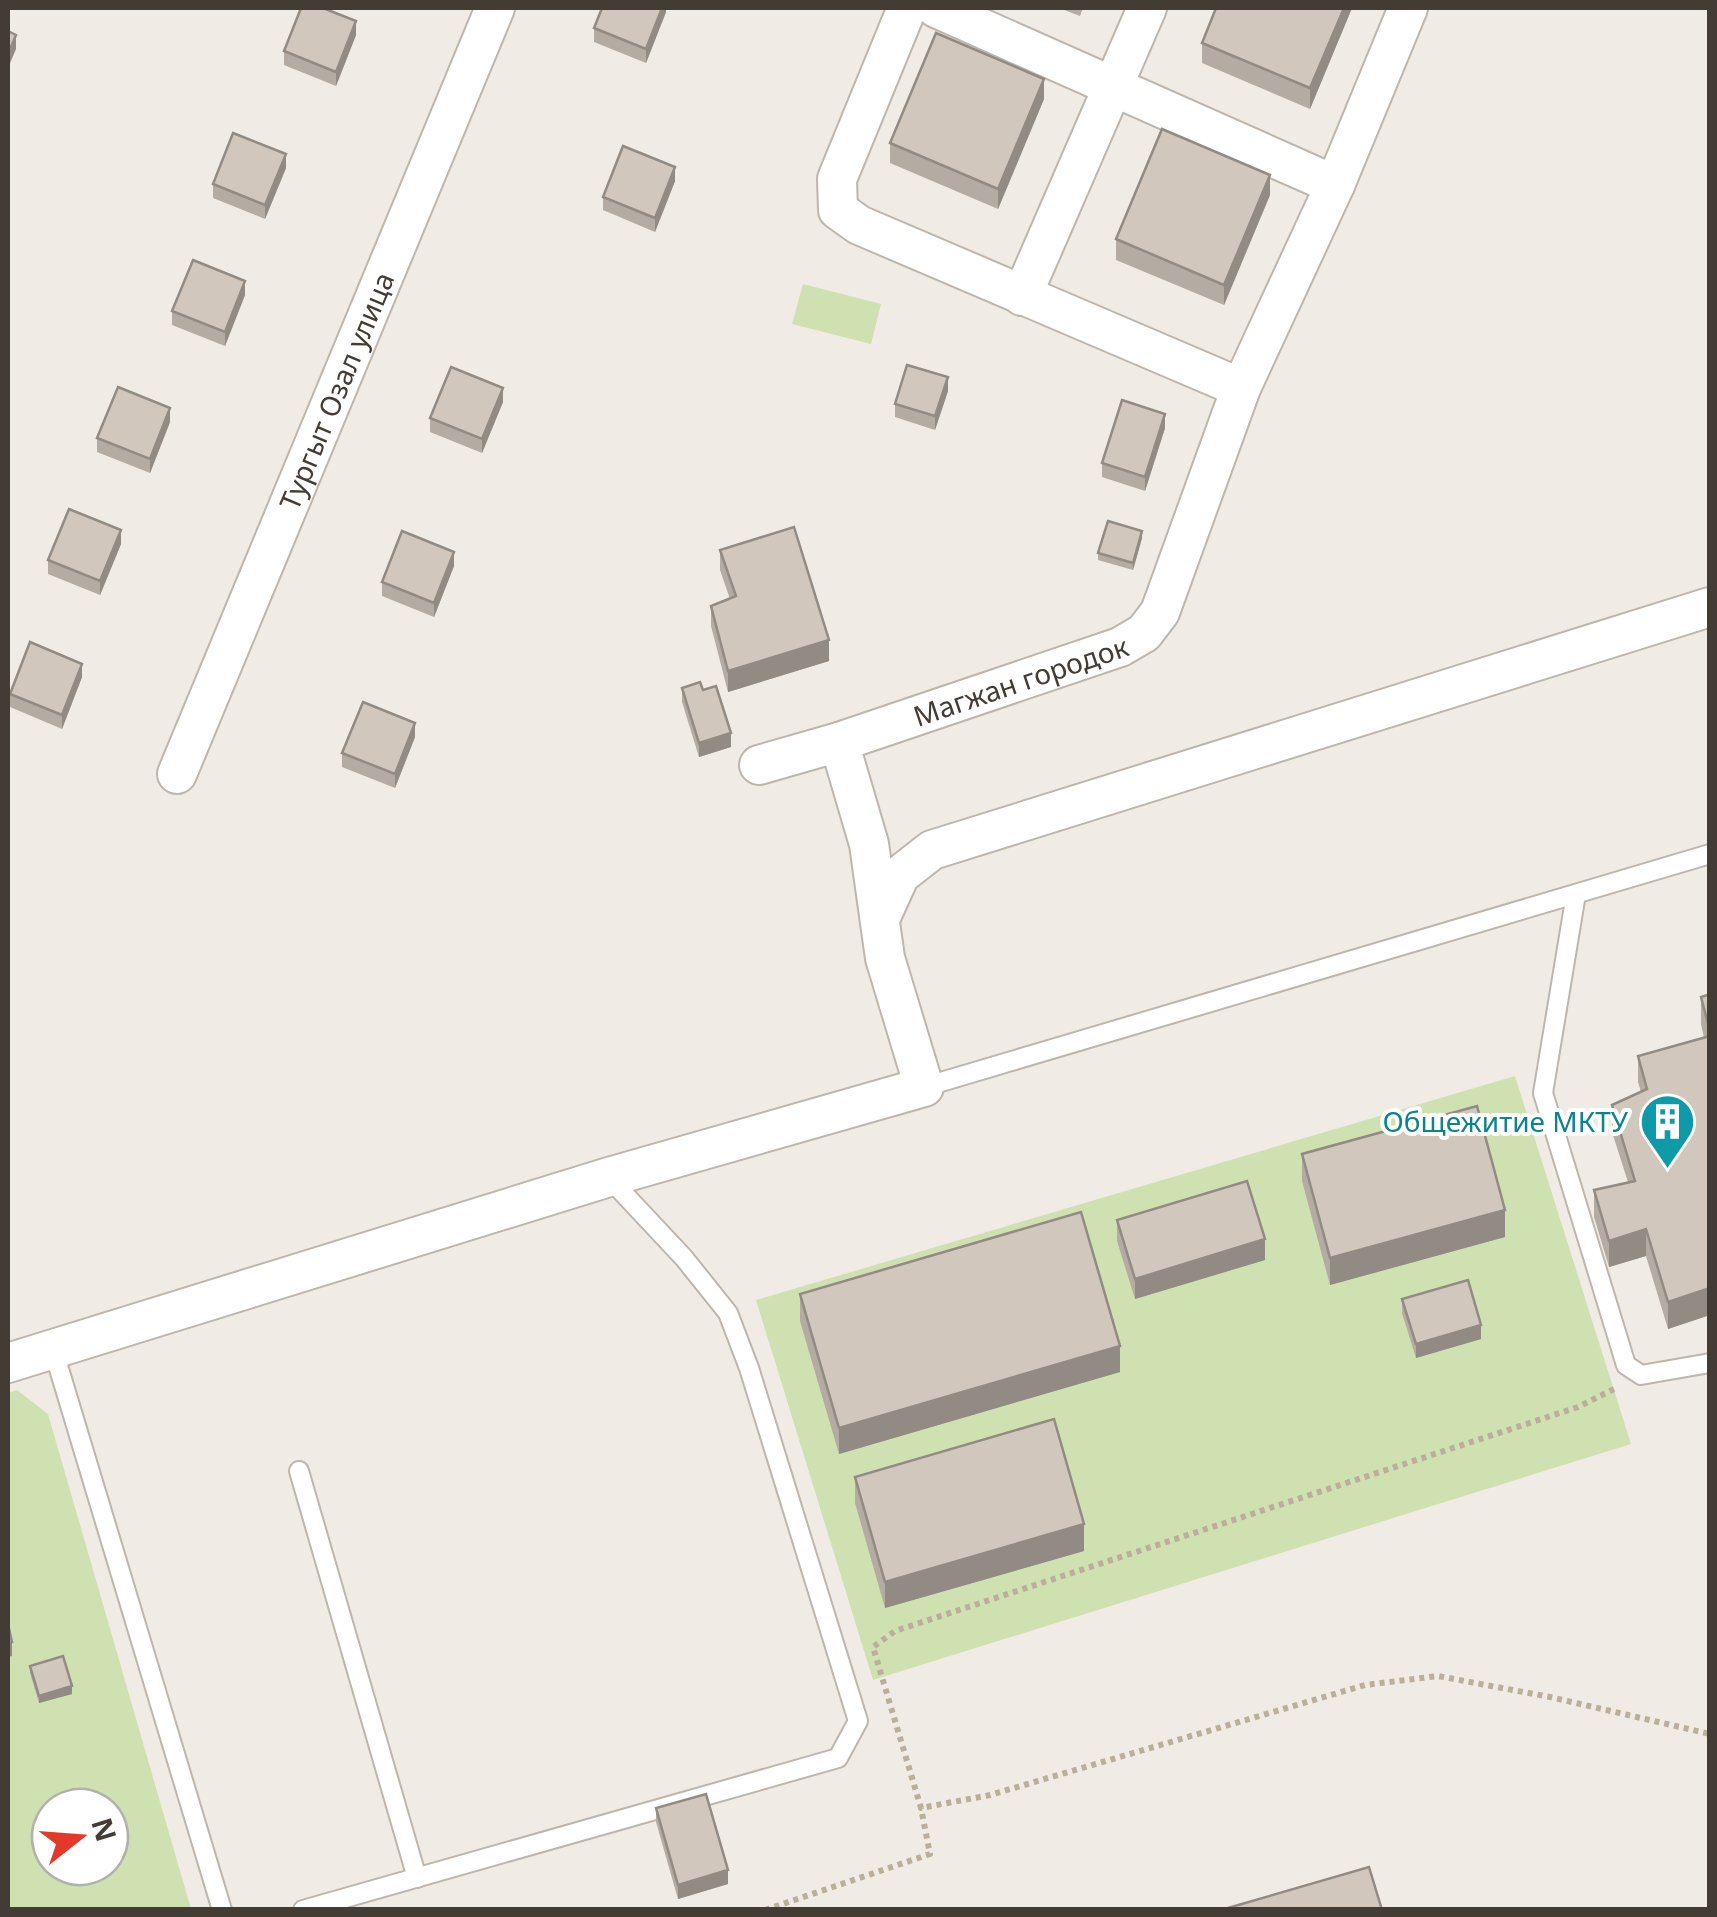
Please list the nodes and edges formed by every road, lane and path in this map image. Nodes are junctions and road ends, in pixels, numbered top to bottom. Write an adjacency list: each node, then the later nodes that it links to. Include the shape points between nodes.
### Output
1 (494, 8): 13 (street, Тургыт Озал улица)
2 (908, 8): 8 (street, via 837,180 838,210)
3 (936, 8): 6 (street)
4 (1147, 8): 6 (street)
5 (1408, 8): 7 (street, Магжан городок)
6 (1112, 88): 7 (street); 8 (street)
7 (1335, 185): 9 (street, Магжан городок)
8 (1022, 296): 9 (street)
9 (1242, 388): 11 (street, Магжан городок, via 1160,612 1144,633 1120,647)
10 (1710, 607): 16 (street, via 932,850 900,875)
11 (839, 742): 12 (street, Магжан городок); 16 (street, via 868,844)
12 (759, 765)
13 (177, 774)
14 (1710, 854): 15 (lane)
15 (1576, 894): 17 (lane); 22 (lane, via 1543,1093 1626,1365)
16 (880, 919): 17 (street, via 885,958)
17 (924, 1087): 18 (street)
18 (609, 1177): 19 (street); 26 (lane, via 728,1313 858,1720 838,1758)
19 (53, 1350): 20 (street); 27 (lane)
20 (8, 1363)
21 (1710, 1363): 22 (lane)
22 (1642, 1375): 25 (path, via 1578,1407 895,1631 874,1647)
23 (299, 1470): 26 (lane)
24 (1710, 1734): 25 (path, via 1438,1676 1365,1685 990,1796)
25 (921, 1808): 29 (path, via 930,1854)
26 (417, 1878): 28 (lane)
27 (222, 1910)
28 (303, 1910)
29 (765, 1910)

